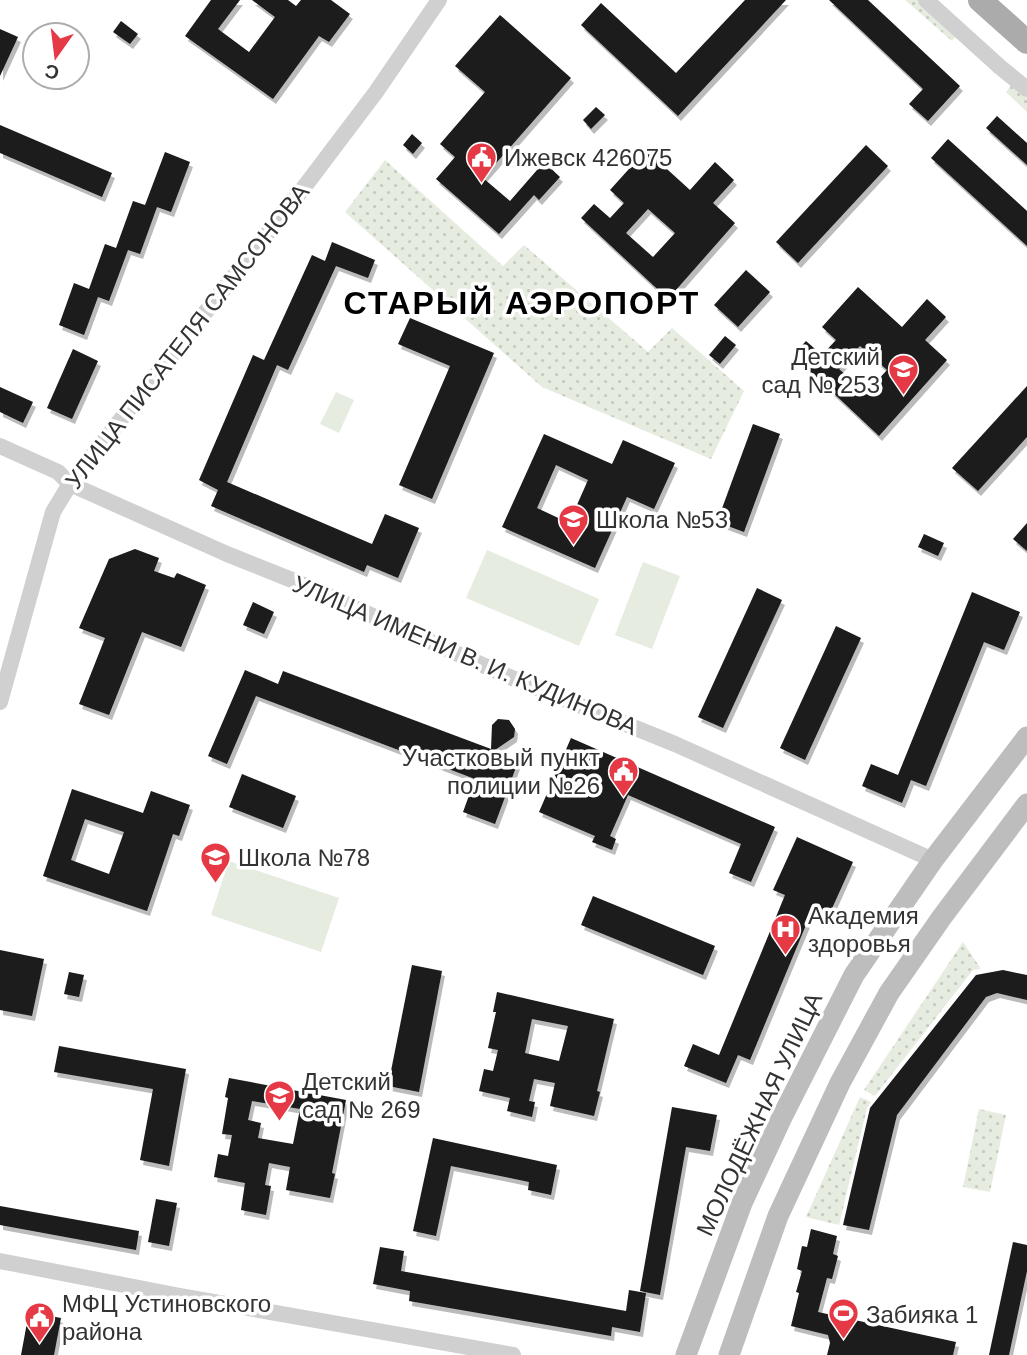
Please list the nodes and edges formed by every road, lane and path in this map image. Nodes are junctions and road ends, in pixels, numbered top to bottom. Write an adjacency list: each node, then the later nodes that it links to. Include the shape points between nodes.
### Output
1 (439, 0): 7 (street, УЛИЦА ПИСАТЕЛЯ САМСОНОВА, via 308,183)
2 (926, 0): 5 (street)
3 (980, 0): 4 (main road)
4 (1027, 41)
5 (1027, 89)
6 (0, 446): 7 (street, УЛИЦА ИМЕНИ В. И. КУДИНОВА, via 58,472)
7 (70, 484): 8 (street, УЛИЦА ПИСАТЕЛЯ САМСОНОВА, via 52,512); 11 (street, УЛИЦА ИМЕНИ В. И. КУДИНОВА)
8 (0, 702)
9 (1027, 737): 11 (main road, МОЛОДЁЖНАЯ УЛИЦА)
10 (1027, 804): 15 (main road, via 890,993 840,1083 779,1216)
11 (933, 860): 14 (main road, МОЛОДЁЖНАЯ УЛИЦА, via 854,975 782,1117 742,1203)
12 (0, 1261): 13 (street)
13 (513, 1355)
14 (686, 1355)
15 (729, 1355)

